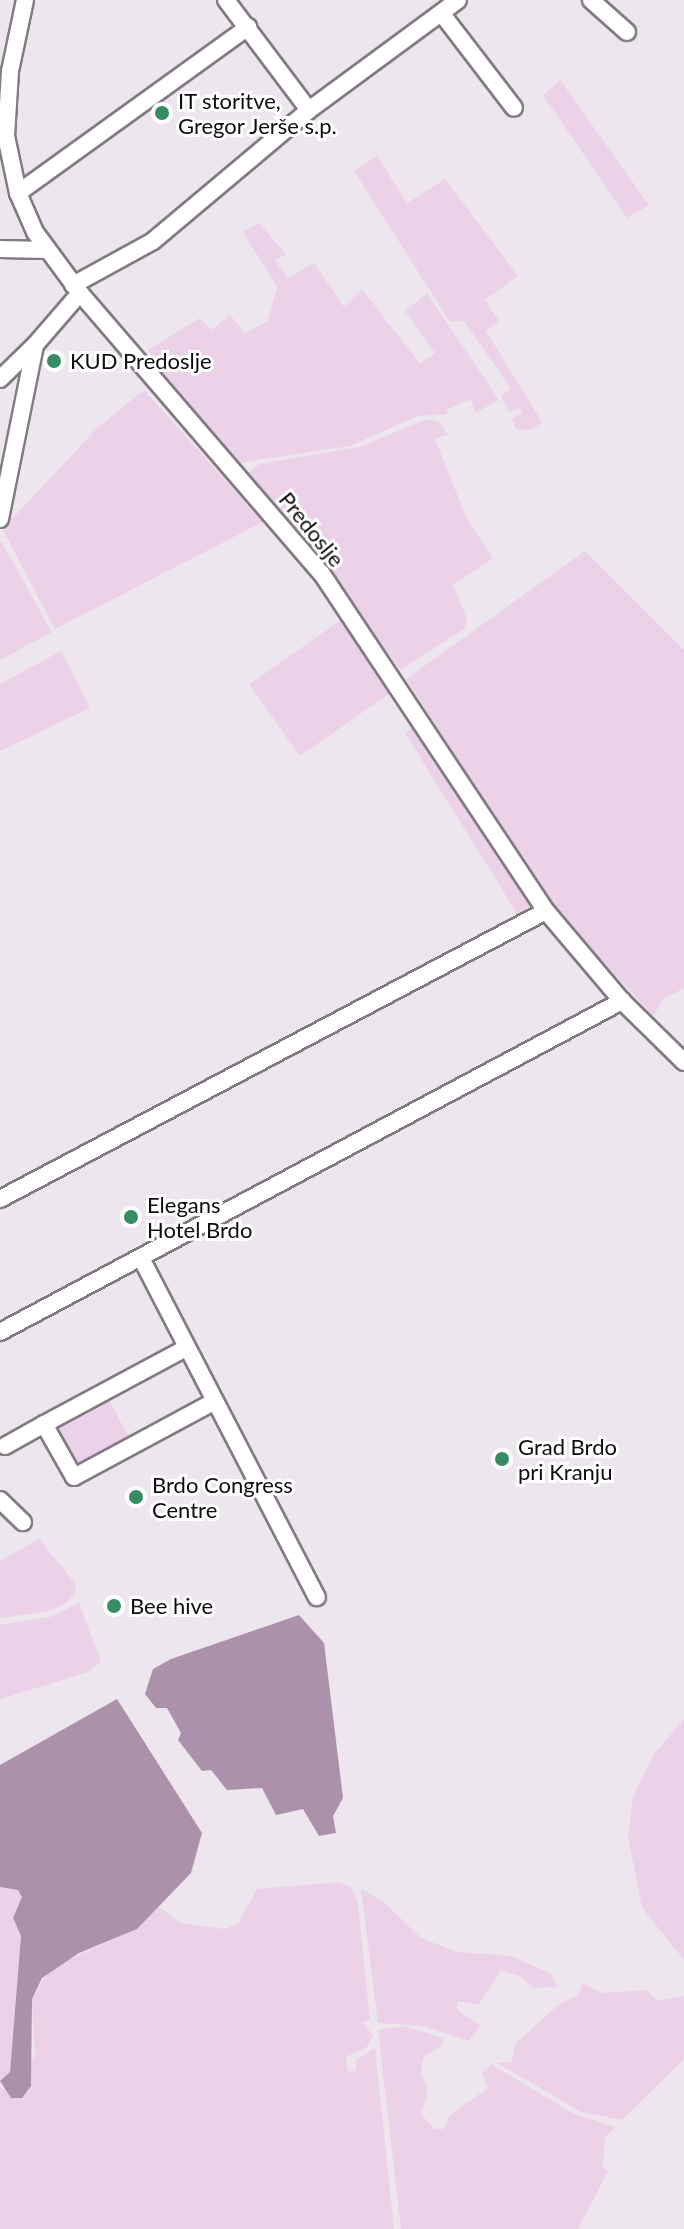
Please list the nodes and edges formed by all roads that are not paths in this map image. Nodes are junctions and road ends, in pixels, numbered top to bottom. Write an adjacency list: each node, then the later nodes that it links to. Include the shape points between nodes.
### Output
1 (25, 0): 8 (street, Predoslje)
2 (226, 0): 6 (street)
3 (458, 0): 5 (street)
4 (591, 0): 7 (street)
5 (442, 14): 9 (street); 10 (street)
6 (248, 27): 10 (street); 11 (street)
7 (627, 32)
8 (5, 70): 11 (street, Predoslje, via 6,136)
9 (514, 108)
10 (309, 110): 14 (street, via 153,241)
11 (18, 193): 13 (street, Predoslje)
12 (0, 249): 13 (street)
13 (47, 250): 14 (street, Predoslje)
14 (76, 289): 15 (street); 18 (street, Predoslje, via 322,574)
15 (35, 345): 16 (street); 17 (street)
16 (0, 379)
17 (0, 519)
18 (546, 911): 19 (street); 21 (street)
19 (622, 1001): 20 (street); 22 (street)
20 (684, 1062)
21 (0, 1199)
22 (141, 1258): 23 (street); 24 (street)
23 (0, 1332)
24 (186, 1348): 25 (street); 26 (street)
25 (215, 1401): 26 (street, via 74,1477); 30 (street)
26 (44, 1424): 27 (street)
27 (5, 1446)
28 (0, 1500): 29 (street)
29 (23, 1522)
30 (317, 1597)

